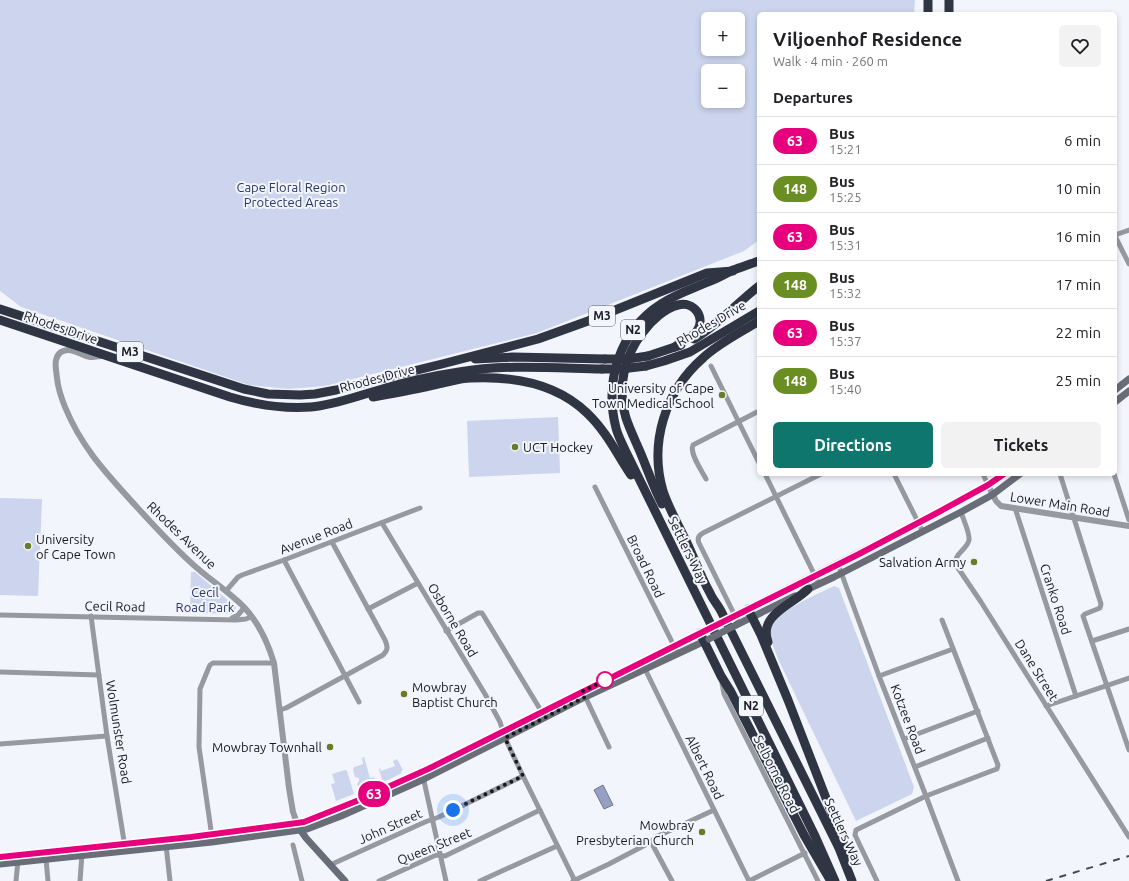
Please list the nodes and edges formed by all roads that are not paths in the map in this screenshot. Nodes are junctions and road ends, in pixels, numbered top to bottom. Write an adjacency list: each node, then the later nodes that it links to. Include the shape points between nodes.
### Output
1 (928, 0): 4 (highway)
2 (949, 0): 5 (highway)
3 (955, 0): 6 (highway)
4 (928, 12)
5 (949, 12)
6 (955, 12)
7 (1129, 230): 8 (street)
8 (1117, 234)
9 (1117, 239): 11 (street)
10 (757, 262): 12 (highway, N2)
11 (1129, 264)
12 (733, 271): 22 (highway, Rhodes Drive / M3, via 707,273 588,322); 43 (highway, Settlers Way / N2, via 676,295 657,306 634,330 616,364 612,387 614,419 621,441)
13 (757, 288): 19 (highway, via 700,335)
14 (757, 305): 21 (highway)
15 (0, 309): 22 (highway, Rhodes Drive / M3, via 234,386 268,394 315,394)
16 (757, 312): 21 (highway, Rhodes Drive / M3, via 690,352)
17 (0, 320): 20 (highway, Rhodes Drive / M3)
18 (757, 322): 60 (highway, Settlers Way / N2, via 711,352 691,369 672,396 660,431 658,465 663,490)
19 (675, 347): 22 (highway, bridge, via 648,356 628,359 500,357); 60 (highway, via 696,333 699,328 699,314 686,304 676,305 662,313 635,343 624,371 622,400 628,424 661,502)
20 (106, 356): 27 (highway, Rhodes Drive / M3, via 256,404 311,407); 65 (street, Rhodes Avenue, via 90,357 70,350 65,350 58,356 55,363 60,393 74,427 99,465 170,543)
21 (673, 358): 27 (highway, Rhodes Drive / M3, bridge, via 646,366 621,369 475,369)
22 (442, 364)
23 (711, 366): 30 (street)
24 (1129, 379): 25 (main road)
25 (1117, 388)
26 (1129, 391): 28 (main road)
27 (354, 398): 43 (highway, via 369,398 470,378 511,379 540,385 574,402 586,413 603,432 630,474)
28 (1117, 400)
29 (757, 412): 30 (street)
30 (739, 422): 31 (street); 40 (street, via 692,447 692,452)
31 (757, 458)
32 (766, 476): 45 (street)
33 (895, 476): 52 (street)
34 (984, 476): 41 (street)
35 (1001, 476): 41 (main road)
36 (1017, 476): 44 (main road)
37 (1060, 476): 49 (street)
38 (1115, 476): 50 (street)
39 (809, 477): 45 (street)
40 (706, 479)
41 (988, 485): 44 (street); 52 (main road)
42 (595, 487): 81 (street, Broad Road)
43 (645, 491): 147 (highway, Settlers Way / N2)
44 (992, 494): 47 (street, Lower Main Road, via 1001,506); 48 (main road)
45 (776, 496): 59 (street); 72 (street, via 699,536 698,543)
46 (420, 508): 51 (street, Avenue Road)
47 (1015, 508): 49 (street, Lower Main Road); 95 (street, Cranko Road)
48 (961, 512): 54 (main road); 97 (street, Dane Street, via 969,540 956,558 956,565)
49 (1073, 518): 53 (street, Lower Main Road); 80 (street, via 1101,606 1098,610 1083,616)
50 (1129, 520)
51 (382, 523): 55 (street, Avenue Road); 61 (street, Osborne Road)
52 (919, 523): 54 (street); 57 (main road)
53 (1129, 526)
54 (923, 532): 58 (main road)
55 (332, 542): 56 (street, Avenue Road); 68 (street)
56 (284, 560): 65 (street, Avenue Road, via 238,577); 89 (street)
57 (838, 564): 58 (street, Kotzee Road); 59 (main road)
58 (842, 574): 62 (main road); 91 (street, Kotzee Road)
59 (814, 576): 62 (street); 63 (main road)
60 (703, 579): 148 (highway, Settlers Way / N2, via 722,611)
61 (418, 583): 68 (street); 78 (street, Osborne Road)
62 (819, 584): 64 (main road)
63 (793, 586): 66 (main road); 69 (main road)
64 (808, 589): 66 (main road); 86 (highway, via 778,611 766,627 765,636)
65 (226, 591): 67 (street, Rhodes Avenue)
66 (797, 595): 69 (main road)
67 (244, 608): 73 (street, Rhodes Avenue); 74 (street, via 238,615)
68 (368, 609): 89 (street, via 388,648 383,655)
69 (750, 613): 72 (main road); 76 (main road); 86 (highway)
70 (0, 615): 71 (street, Cecil Road)
71 (91, 616): 74 (street, Cecil Road); 88 (street, Wolmunster Road)
72 (733, 616): 76 (street); 79 (main road, bridge)
73 (251, 617): 74 (street, Cecil Road, via 244,620); 84 (street, Rhodes Avenue, via 266,642)
74 (229, 619)
75 (942, 620): 82 (street)
76 (737, 625): 79 (main road, bridge)
77 (1129, 629): 80 (street)
78 (446, 631): 100 (street, via 482,613); 101 (street, Osborne Road, via 485,694)
79 (704, 636): 81 (main road); 83 (main road); 90 (highway)
80 (1092, 641): 93 (street)
81 (674, 646): 83 (street, Broad Road); 85 (main road)
82 (953, 649): 91 (street); 99 (street)
83 (678, 654): 85 (main road)
84 (274, 663): 98 (street, Rhodes Avenue); 119 (street, via 213,664 209,667 202,685 199,695 198,747)
85 (644, 666): 94 (main road); 113 (street, Albert Road)
86 (776, 671): 148 (highway, via 847,852)
87 (0, 672): 88 (street)
88 (99, 675): 102 (street, Wolmunster Road)
89 (346, 675): 96 (street); 98 (street)
90 (721, 676): 126 (street, Selborne Road, via 724,694); 146 (highway)
91 (880, 676): 104 (street, Kotzee Road)
92 (1129, 678): 93 (street)
93 (1107, 686): 95 (street); 107 (street)
94 (584, 694): 100 (main road); 106 (street)
95 (1076, 696): 97 (street)
96 (359, 702)
97 (1046, 706): 118 (street, Dane Street)
98 (280, 710): 115 (street, Rhodes Avenue, via 289,788)
99 (978, 711): 103 (street); 104 (street)
100 (544, 714): 101 (main road)
101 (504, 734): 109 (main road); 110 (street, Osborne Road)
102 (107, 736): 105 (street); 124 (street, Wolmunster Road)
103 (988, 738): 108 (street); 111 (street, via 998,767)
104 (904, 739): 108 (street, Kotzee Road)
105 (0, 744)
106 (609, 747)
107 (1129, 750)
108 (915, 767): 111 (street, Kotzee Road)
109 (423, 775): 114 (street); 115 (main road); 116 (main road, via 341,816)
110 (523, 776): 112 (street, Osborne Road); 114 (street, John Street)
111 (926, 796): 149 (street, via 855,832); 150 (street, Kotzee Road)
112 (540, 810): 123 (street, Osborne Road); 127 (street, Queen Street)
113 (714, 810): 120 (street, via 656,837); 144 (street, Albert Road)
114 (433, 819): 127 (street); 132 (street, John Street)
115 (297, 823): 116 (main road); 117 (main road)
116 (301, 830): 117 (main road); 132 (main road)
117 (237, 835): 119 (main road)
118 (1129, 837)
119 (212, 838): 121 (main road)
120 (651, 842): 142 (street); 143 (street)
121 (166, 843): 124 (main road); 136 (street)
122 (293, 845): 137 (street)
123 (557, 846): 141 (street); 142 (street, Osborne Road)
124 (125, 848): 125 (main road)
125 (82, 852): 129 (main road); 130 (main road); 135 (street)
126 (805, 853): 144 (street); 145 (street, Selborne Road)
127 (441, 856): 139 (street, Queen Street, via 436,855); 140 (street)
128 (0, 857): 129 (main road)
129 (19, 859): 130 (main road); 131 (main road); 133 (street)
130 (46, 859): 134 (street)
131 (0, 864)
132 (330, 865): 138 (main road)
133 (16, 881)
134 (48, 881)
135 (80, 881)
136 (170, 881)
137 (302, 881)
138 (345, 881)
139 (379, 881)
140 (446, 881)
141 (480, 881)
142 (574, 881)
143 (672, 881)
144 (749, 881)
145 (818, 881)
146 (830, 881)
147 (835, 881)
148 (853, 881)
149 (877, 881)
150 (958, 881)

